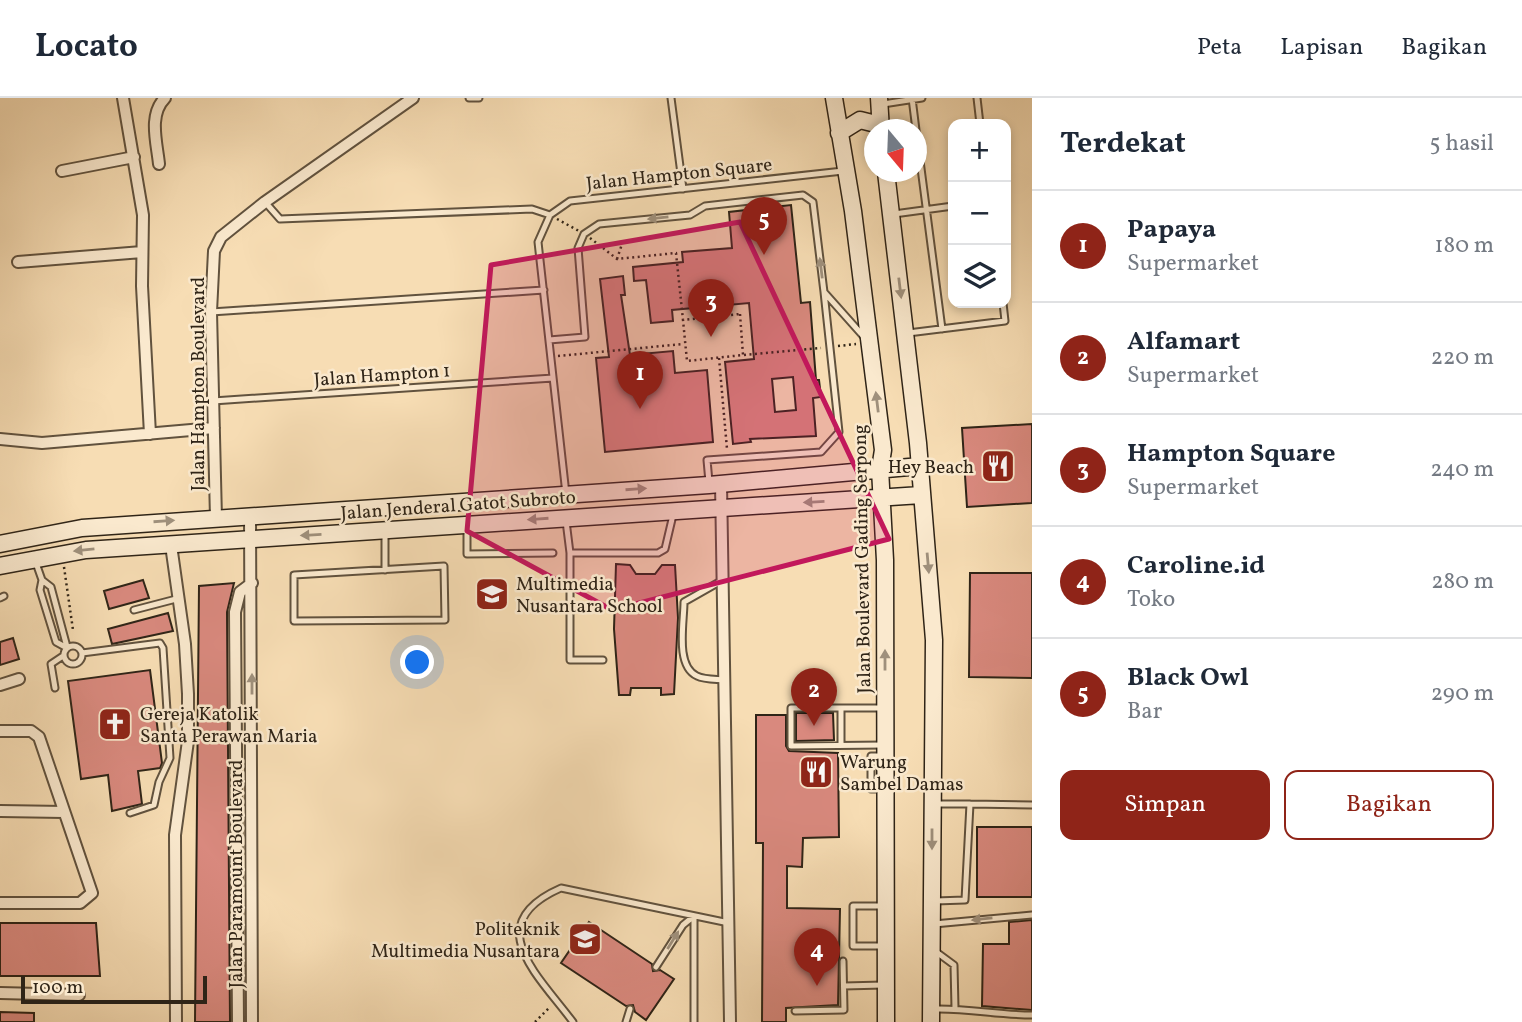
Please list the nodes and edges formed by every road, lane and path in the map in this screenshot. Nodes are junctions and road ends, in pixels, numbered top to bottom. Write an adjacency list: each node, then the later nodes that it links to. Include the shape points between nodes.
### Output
1 (122, 98): 17 (street)
2 (165, 98): 18 (street, via 155,124)
3 (413, 98): 24 (street, Jalan Hampton Boulevard)
4 (469, 98): 5 (lane)
5 (479, 98)
6 (671, 98): 23 (lane)
7 (834, 98): 16 (main road, Jalan Boulevard Gading Serpong)
8 (922, 98): 10 (lane)
9 (977, 98): 14 (lane)
10 (912, 99): 11 (lane); 13 (lane)
11 (880, 101): 12 (main road)
12 (881, 119)
13 (915, 119)
14 (979, 119)
15 (864, 120): 16 (main road)
16 (839, 133): 20 (main road, Jalan Boulevard Gading Serpong)
17 (134, 157): 19 (street); 31 (street, via 143,215)
18 (159, 164)
19 (62, 171)
20 (846, 171): 23 (lane, Jalan Hampton Square); 42 (main road, Jalan Boulevard Gading Serpong)
21 (887, 182): 27 (main road)
22 (923, 182): 26 (lane)
23 (683, 188): 28 (lane, Jalan Hampton Square, via 570,201)
24 (265, 201): 28 (lane, via 280,219 532,209); 37 (street, Jalan Hampton Boulevard, via 221,237 214,251)
25 (948, 207): 26 (lane)
26 (926, 209): 27 (lane); 39 (lane)
27 (891, 214): 40 (main road, one-way to 40)
28 (550, 215): 29 (path); 34 (lane, via 538,242)
29 (584, 234): 32 (path); 35 (lane, one-way to 29, via 813,202 803,195 705,206 690,215 599,224); 41 (lane, via 578,248 585,337)
30 (622, 244): 32 (path)
31 (142, 252): 33 (street); 51 (street)
32 (617, 259): 38 (path, via 676,253)
33 (18, 262)
34 (544, 290): 37 (lane); 41 (lane)
35 (824, 292): 42 (lane); 44 (lane)
36 (1004, 308): 39 (lane, via 1005,321)
37 (211, 312): 49 (street, Jalan Hampton Boulevard)
38 (683, 320): 43 (path); 45 (path, via 740,314)
39 (942, 329): 40 (lane)
40 (906, 333): 54 (main road)
41 (549, 340): 46 (lane)
42 (869, 343): 44 (path); 55 (main road, Jalan Boulevard Gading Serpong, one-way to 42, via 883,450)
43 (685, 344): 46 (path); 47 (path, via 687,361)
44 (830, 347): 45 (path); 53 (lane, via 839,432 821,452)
45 (743, 355): 47 (path)
46 (551, 357): 48 (lane)
47 (719, 358): 53 (path)
48 (553, 378): 49 (lane, Jalan Hampton 1); 57 (lane)
49 (213, 401): 50 (street, Jalan Hampton Boulevard)
50 (214, 428): 51 (street); 64 (street, Jalan Hampton Boulevard)
51 (150, 434): 52 (street, via 42,443)
52 (0, 439)
53 (728, 458): 56 (lane, via 706,460)
54 (920, 466): 55 (main road, Jalan Jenderal Gatot Subroto); 58 (main road)
55 (880, 469): 56 (main road, Jalan Jenderal Gatot Subroto); 59 (main road, Jalan Boulevard Gading Serpong)
56 (715, 484): 57 (main road, Jalan Jenderal Gatot Subroto, one-way to 56); 60 (street)
57 (566, 494): 62 (main road, Jalan Jenderal Gatot Subroto)
58 (922, 495): 59 (main road, Jalan Jenderal Gatot Subroto); 95 (main road, one-way to 95, via 934,640)
59 (882, 498): 60 (main road, Jalan Jenderal Gatot Subroto, one-way to 60); 91 (main road, Jalan Boulevard Gading Serpong, one-way to 59)
60 (722, 506): 61 (main road, Jalan Jenderal Gatot Subroto); 77 (street)
61 (674, 509): 63 (main road, Jalan Jenderal Gatot Subroto); 71 (lane, via 665,549 658,553)
62 (250, 515): 64 (main road, Jalan Jenderal Gatot Subroto); 67 (street, Jalan Paramount Boulevard)
63 (565, 517): 65 (main road, Jalan Jenderal Gatot Subroto, one-way to 65); 71 (lane)
64 (216, 518): 68 (main road, Jalan Jenderal Gatot Subroto, one-way to 64, via 82,528)
65 (467, 524): 66 (main road, Jalan Jenderal Gatot Subroto); 70 (lane, via 467,554)
66 (385, 531): 67 (main road, Jalan Jenderal Gatot Subroto, one-way to 67); 75 (lane)
67 (251, 539): 69 (main road, Jalan Jenderal Gatot Subroto); 78 (street, Jalan Paramount Boulevard)
68 (0, 544)
69 (171, 545): 72 (main road, Jalan Jenderal Gatot Subroto, one-way to 72); 79 (street)
70 (553, 552)
71 (570, 553): 85 (lane, via 570,660)
72 (62, 554): 73 (main road, Jalan Jenderal Gatot Subroto); 81 (path)
73 (34, 558): 74 (main road, Jalan Jenderal Gatot Subroto); 76 (lane)
74 (0, 566)
75 (385, 570): 75 (lane, via 294,575 294,621 445,620 444,566)
76 (42, 580): 82 (lane, via 51,587); 82 (lane, via 40,590 56,642)
77 (724, 580): 87 (street); 87 (lane, via 684,602 684,656 688,670 699,678)
78 (252, 583): 123 (street, via 240,592 235,612); 124 (street, Jalan Paramount Boulevard, one-way to 78)
79 (180, 598): 80 (lane); 122 (street, via 188,741 175,835)
80 (134, 610)
81 (75, 646): 82 (lane); 83 (lane)
82 (67, 648): 84 (lane)
83 (82, 653): 84 (lane, via 74,665); 100 (lane, via 141,644 160,643 163,648 170,758 154,804)
84 (63, 656): 89 (lane, via 51,664)
85 (603, 660)
86 (19, 679): 88 (street)
87 (725, 680): 106 (street)
88 (0, 685)
89 (55, 688)
90 (841, 708): 91 (lane); 93 (lane); 93 (lane, via 791,709 791,746)
91 (885, 708): 94 (main road, Jalan Boulevard Gading Serpong)
92 (0, 732): 99 (street, via 31,732 38,737)
93 (841, 745): 94 (lane)
94 (886, 750): 103 (main road, Jalan Boulevard Gading Serpong)
95 (932, 804): 96 (lane); 101 (main road, one-way to 101)
96 (970, 804): 97 (lane); 101 (lane, via 965,900)
97 (1032, 805)
98 (0, 811): 99 (street)
99 (64, 812): 102 (street, via 92,893 89,898 80,903)
100 (130, 813)
101 (932, 901): 107 (main road)
102 (0, 903)
103 (886, 906): 108 (main road, Jalan Boulevard Gading Serpong); 108 (lane, via 853,906 853,946)
104 (1032, 915): 107 (lane, one-way to 107)
105 (694, 916): 106 (lane); 111 (lane, one-way to 105); 116 (lane, via 561,888 541,897 518,928 519,944); 128 (lane)
106 (729, 923): 129 (street)
107 (932, 924): 109 (main road)
108 (886, 946): 112 (main road, Jalan Boulevard Gading Serpong)
109 (931, 949): 117 (lane, via 954,965); 121 (main road)
110 (843, 961): 113 (lane)
111 (656, 967)
112 (886, 985): 113 (lane); 130 (main road, Jalan Boulevard Gading Serpong)
113 (844, 986): 119 (lane, via 844,1010)
114 (0, 993): 115 (street)
115 (79, 995)
116 (557, 1000): 125 (path); 126 (lane)
117 (955, 1008): 120 (lane, via 980,1014); 121 (lane)
118 (630, 1009): 127 (lane)
119 (795, 1011)
120 (1032, 1015)
121 (931, 1016)
122 (176, 1022)
123 (238, 1022)
124 (252, 1022)
125 (535, 1022)
126 (573, 1022)
127 (626, 1022)
128 (694, 1022)
129 (730, 1022)
130 (886, 1022)

